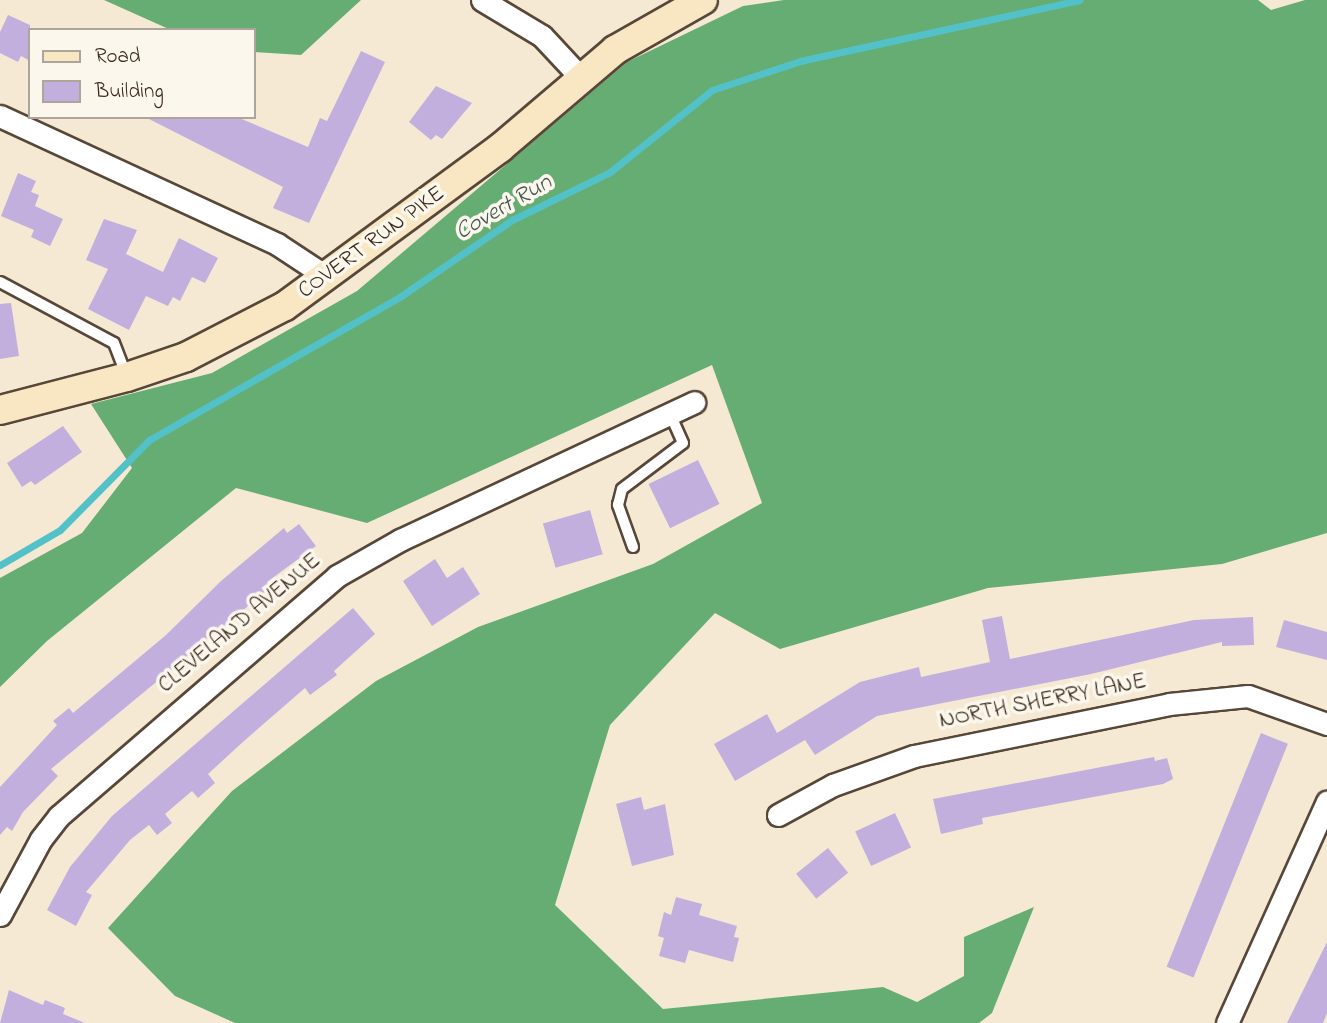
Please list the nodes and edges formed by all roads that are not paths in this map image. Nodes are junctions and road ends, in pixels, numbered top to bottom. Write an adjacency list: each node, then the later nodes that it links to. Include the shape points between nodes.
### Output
1 (482, 0): 3 (street, via 542,36)
2 (703, 0): 3 (street, COVERT RUN PIKE, via 651,26)
3 (582, 79): 5 (street, COVERT RUN PIKE, via 500,149)
4 (0, 116): 5 (street, via 277,244)
5 (327, 277): 7 (street, COVERT RUN PIKE, via 285,306 186,357)
6 (0, 282): 7 (lane, via 114,343)
7 (127, 377): 9 (street, COVERT RUN PIKE)
8 (694, 402): 10 (street, CLEVELAND AVENUE)
9 (0, 410)
10 (670, 414): 11 (lane, via 682,443 622,489 618,505); 15 (street, CLEVELAND AVENUE, via 400,540 337,576 59,816 41,839)
11 (633, 547)
12 (1327, 724): 14 (street, NORTH SHERRY LANE, via 1248,696 1169,704 914,755 833,785)
13 (1327, 802): 16 (street)
14 (778, 815)
15 (0, 915)
16 (1227, 1023)

